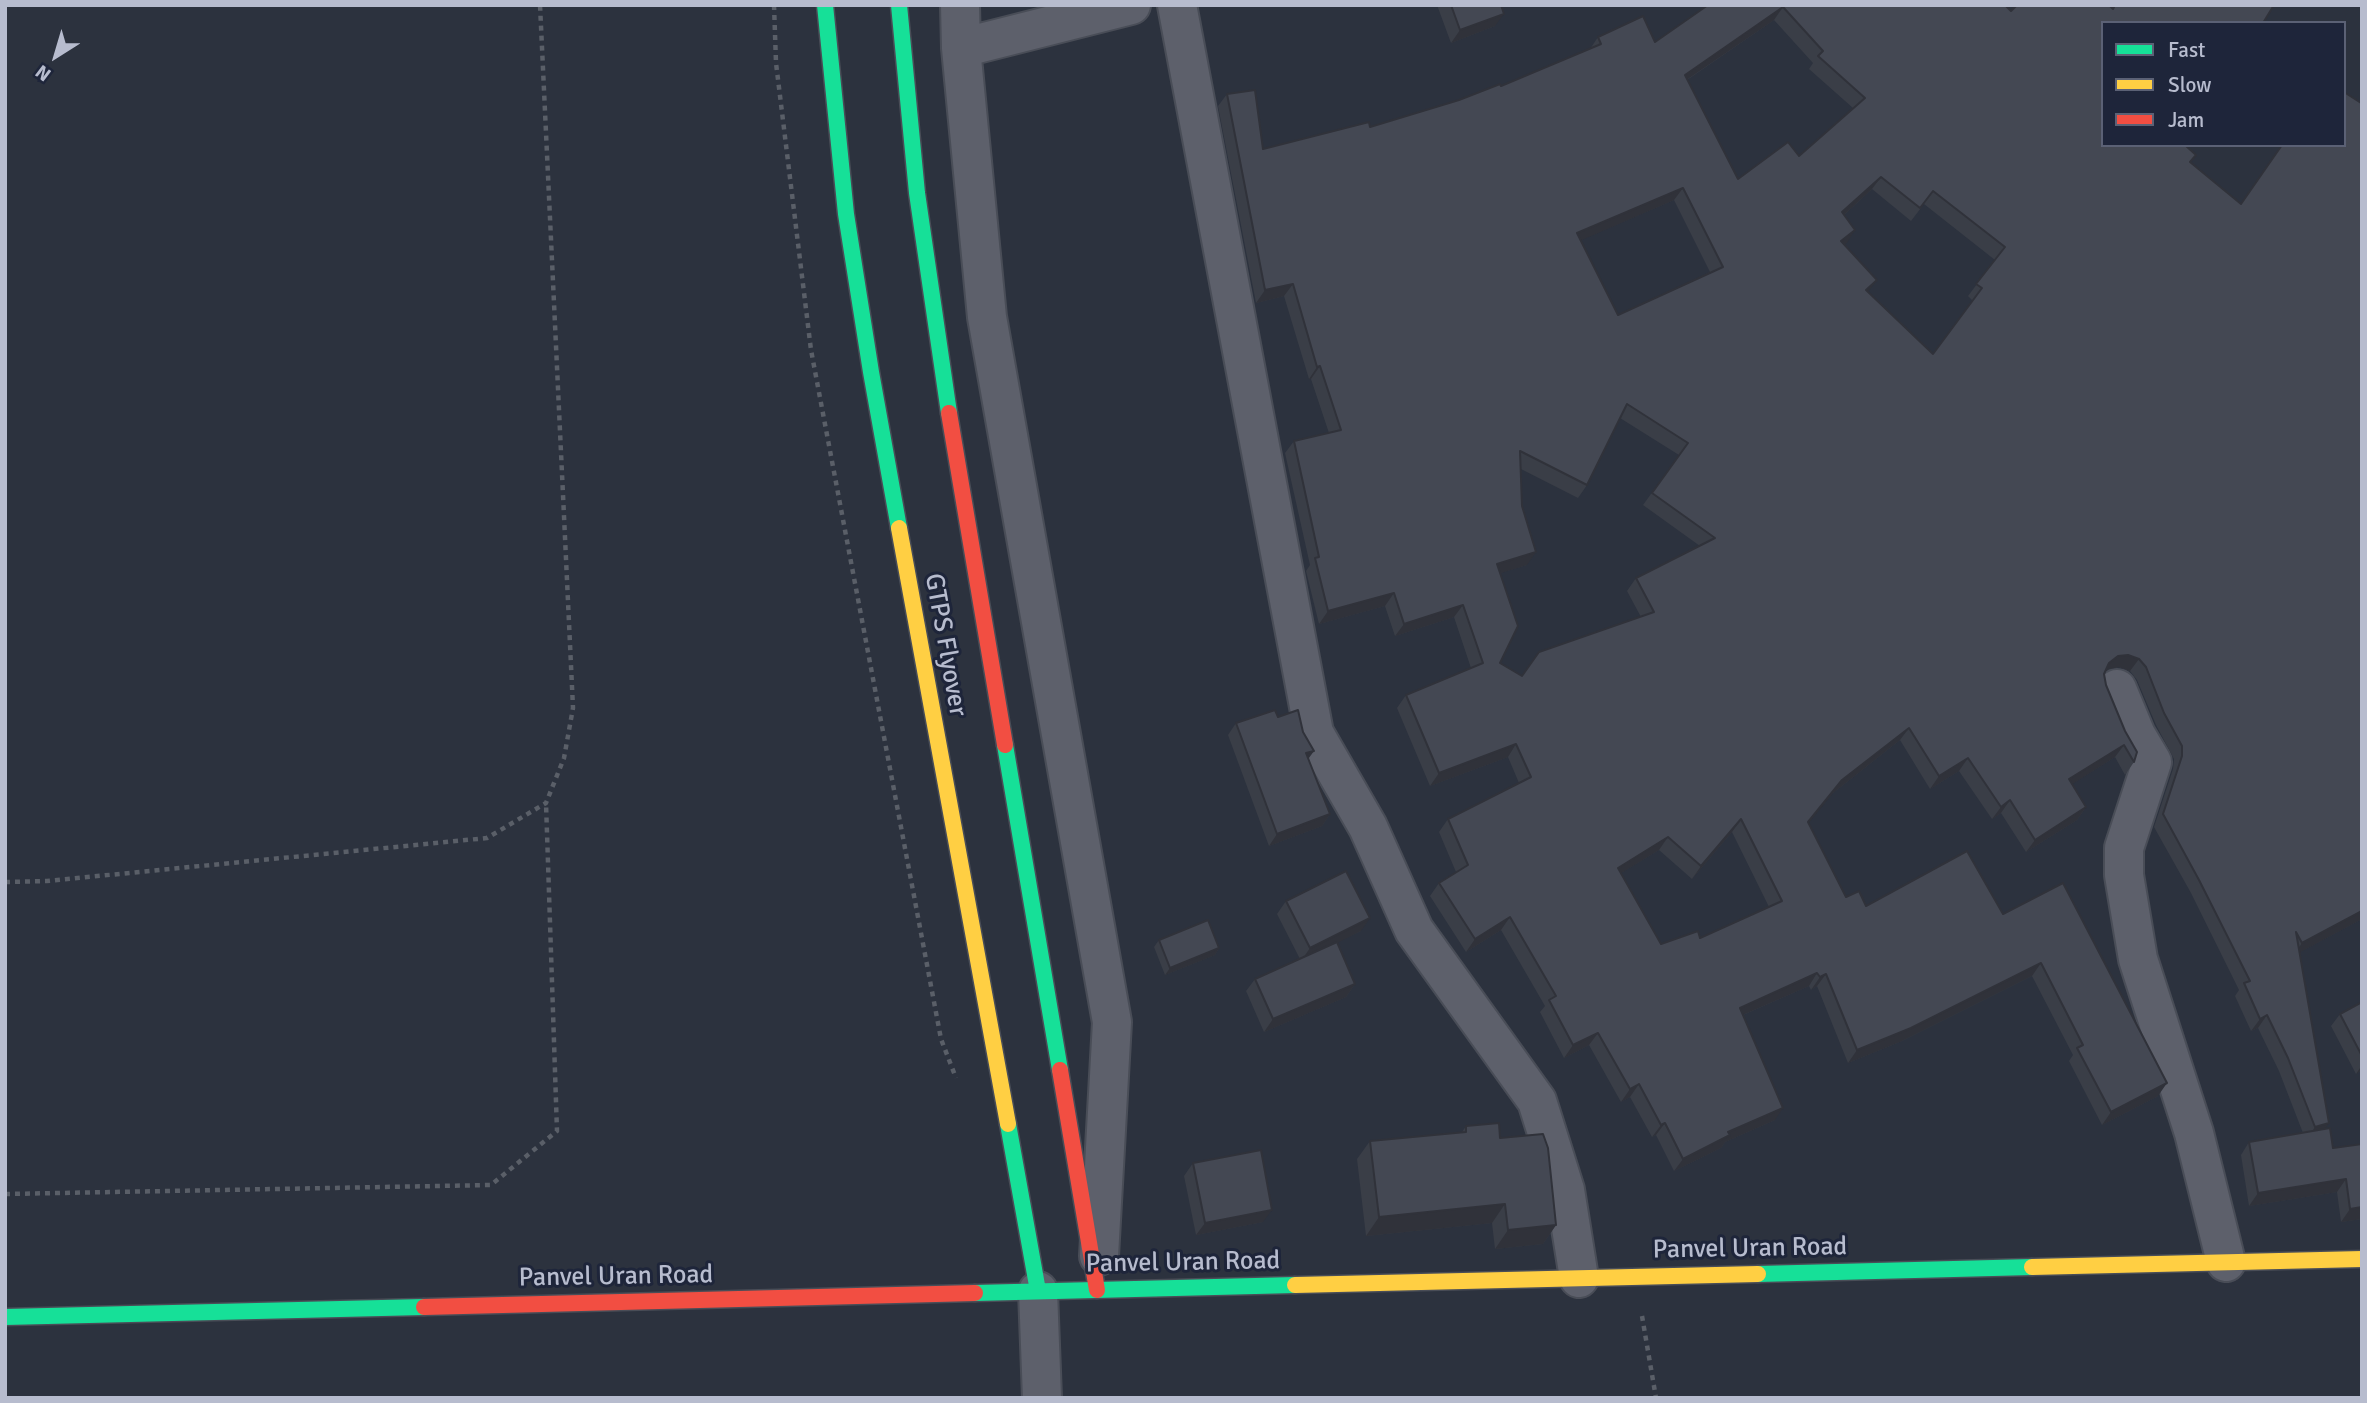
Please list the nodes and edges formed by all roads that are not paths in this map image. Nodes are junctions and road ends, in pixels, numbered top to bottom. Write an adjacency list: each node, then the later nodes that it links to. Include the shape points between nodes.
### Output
1 (825, 5): 12 (main road, GTPS Flyover, via 846,214 871,372)
2 (899, 5): 11 (main road, GTPS Flyover, via 937,350)
3 (960, 5): 6 (street)
4 (1131, 5): 6 (street)
5 (1177, 5): 10 (street, via 1314,733 1368,827 1413,930 1537,1101 1565,1190)
6 (961, 48): 11 (street, via 987,317 1112,1022)
7 (2117, 689): 9 (street, via 2152,762 2124,848 2138,959 2194,1133)
8 (2362, 1259): 9 (main road, Panvel Uran Road)
9 (2226, 1262): 10 (main road, Panvel Uran Road)
10 (1579, 1278): 11 (main road, Panvel Uran Road)
11 (1097, 1290): 12 (main road, Panvel Uran Road)
12 (1038, 1291): 13 (main road, Panvel Uran Road); 14 (street)
13 (5, 1317)
14 (1042, 1398)

